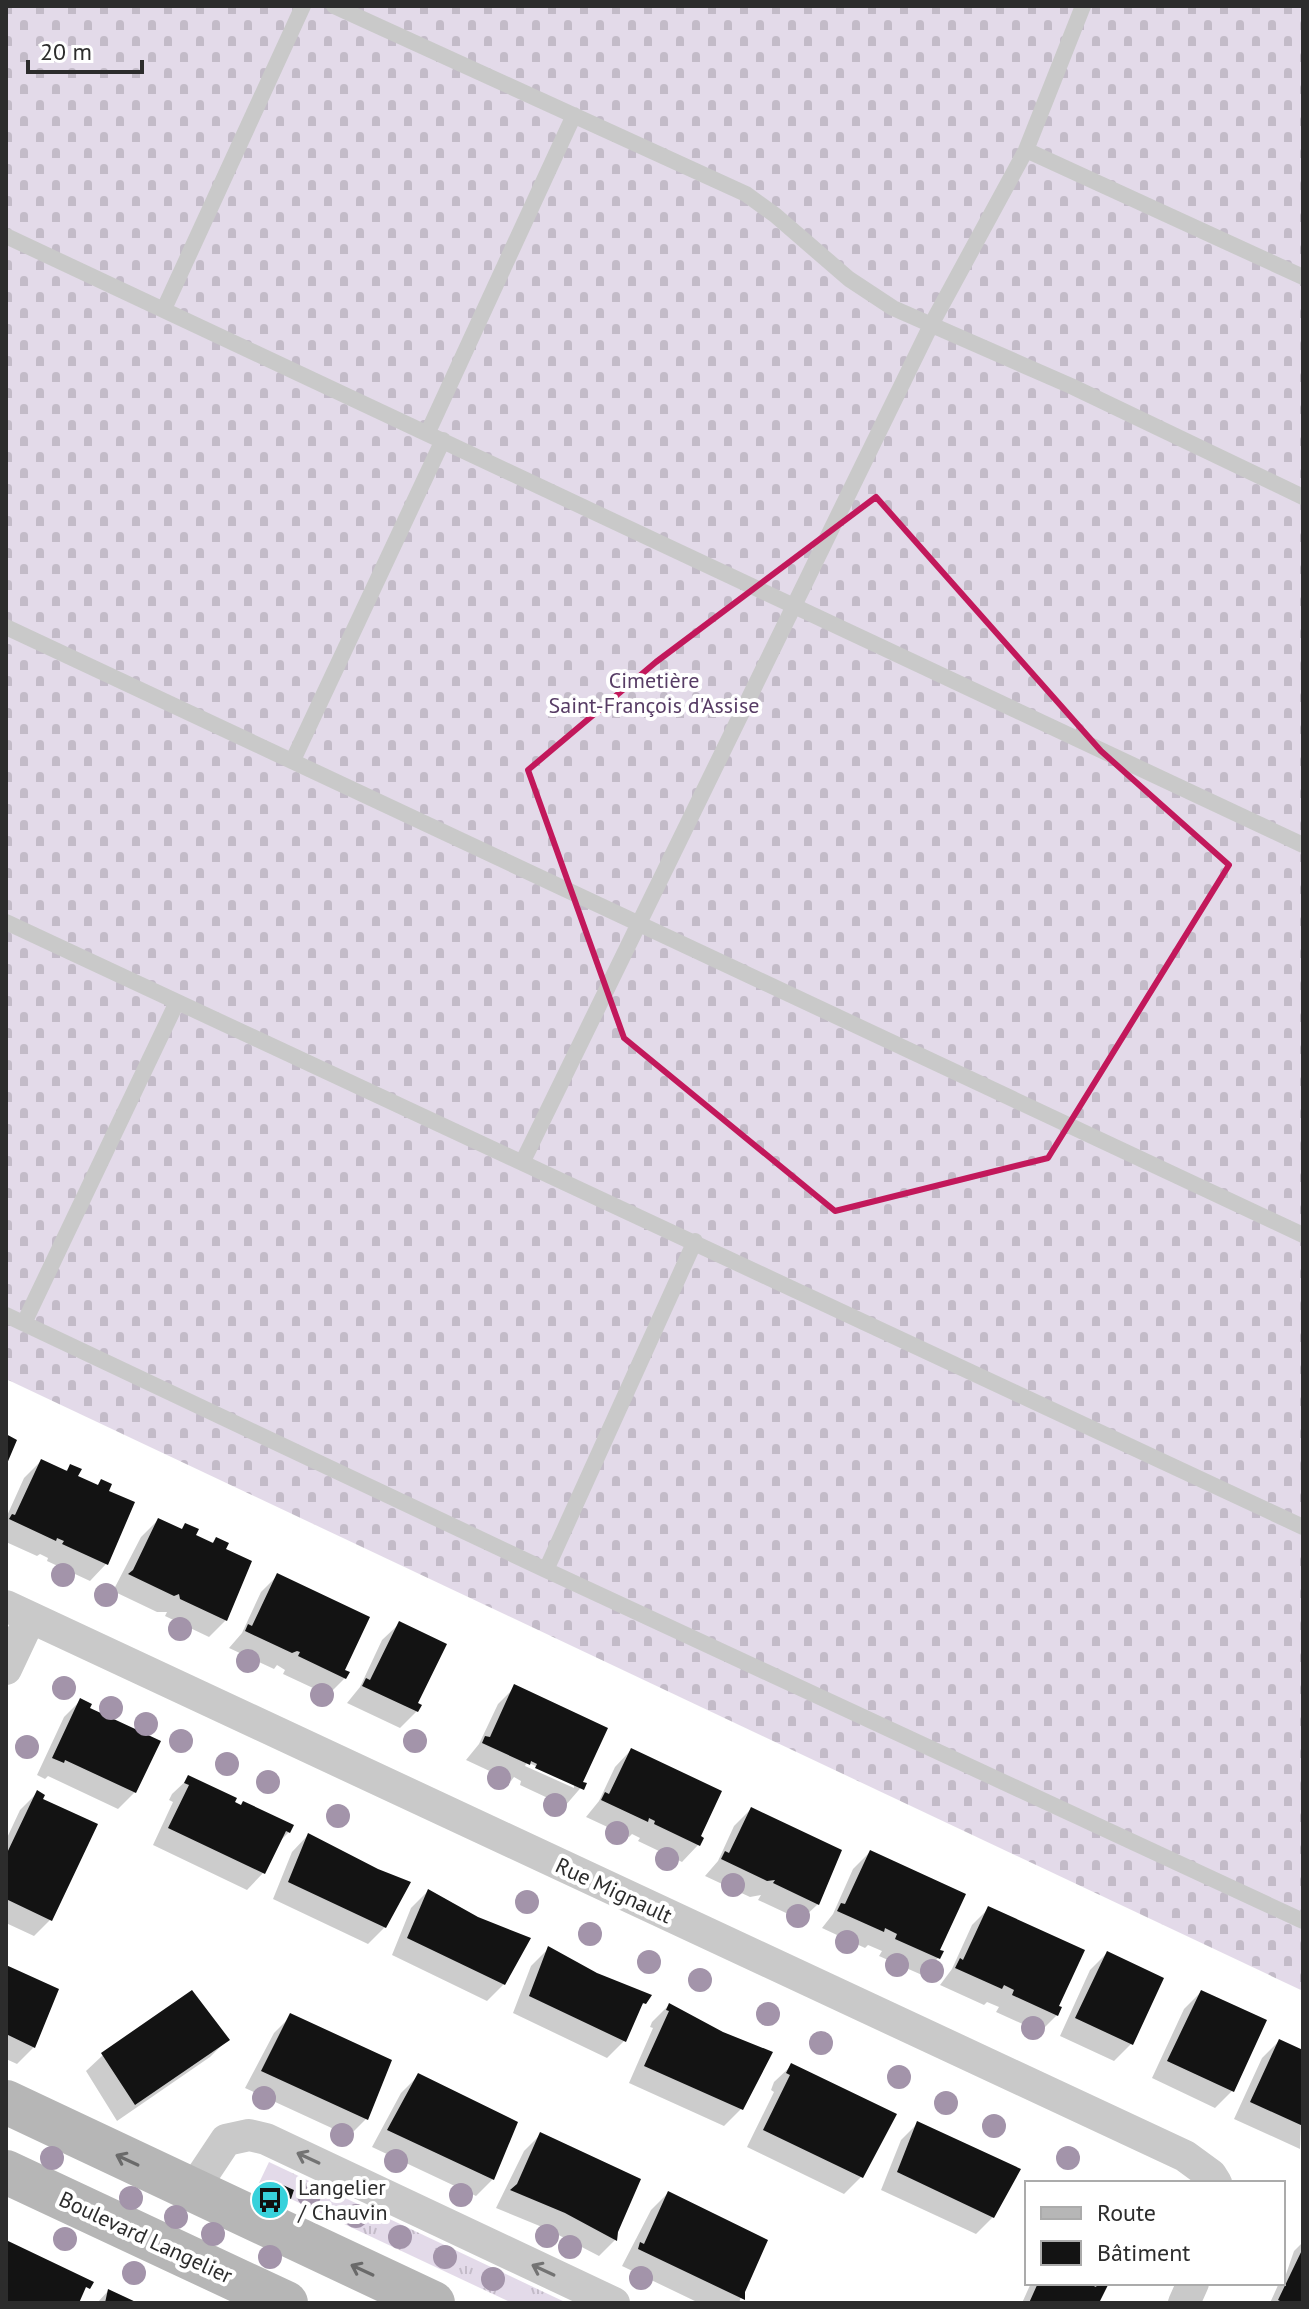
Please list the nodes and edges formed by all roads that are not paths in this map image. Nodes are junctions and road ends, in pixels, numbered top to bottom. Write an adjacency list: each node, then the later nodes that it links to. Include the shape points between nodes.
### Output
1 (303, 6): 8 (lane)
2 (334, 6): 4 (lane)
3 (1083, 6): 5 (lane)
4 (574, 115): 9 (lane, via 746,194 849,279); 10 (lane)
5 (1026, 150): 7 (lane); 9 (lane)
6 (6, 236): 8 (lane)
7 (1303, 277)
8 (164, 309): 10 (lane)
9 (931, 325): 11 (lane); 12 (lane)
10 (436, 436): 12 (lane); 14 (lane)
11 (1303, 497)
12 (796, 606): 15 (lane); 17 (lane)
13 (6, 627): 14 (lane)
14 (293, 760): 17 (lane)
15 (1303, 845)
16 (6, 922): 18 (lane)
17 (638, 922): 19 (lane); 20 (lane)
18 (177, 1002): 19 (lane); 23 (lane)
19 (523, 1161): 21 (lane)
20 (1303, 1235)
21 (695, 1241): 24 (lane); 25 (lane)
22 (6, 1315): 23 (lane)
23 (24, 1323): 25 (lane)
24 (1303, 1527)
25 (546, 1570): 28 (lane)
26 (18, 1612): 27 (street); 31 (street, Rue Mignault, via 1185,2156)
27 (6, 1669)
28 (1303, 1921)
29 (6, 2102): 32 (main road, one-way to 29)
30 (6, 2172): 33 (main road, Boulevard Langelier)
31 (1215, 2181)
32 (192, 2191): 34 (main road, one-way to 32); 35 (street, one-way to 32, via 266,2139 249,2135 226,2140)
33 (286, 2303)
34 (433, 2303)
35 (614, 2303)

